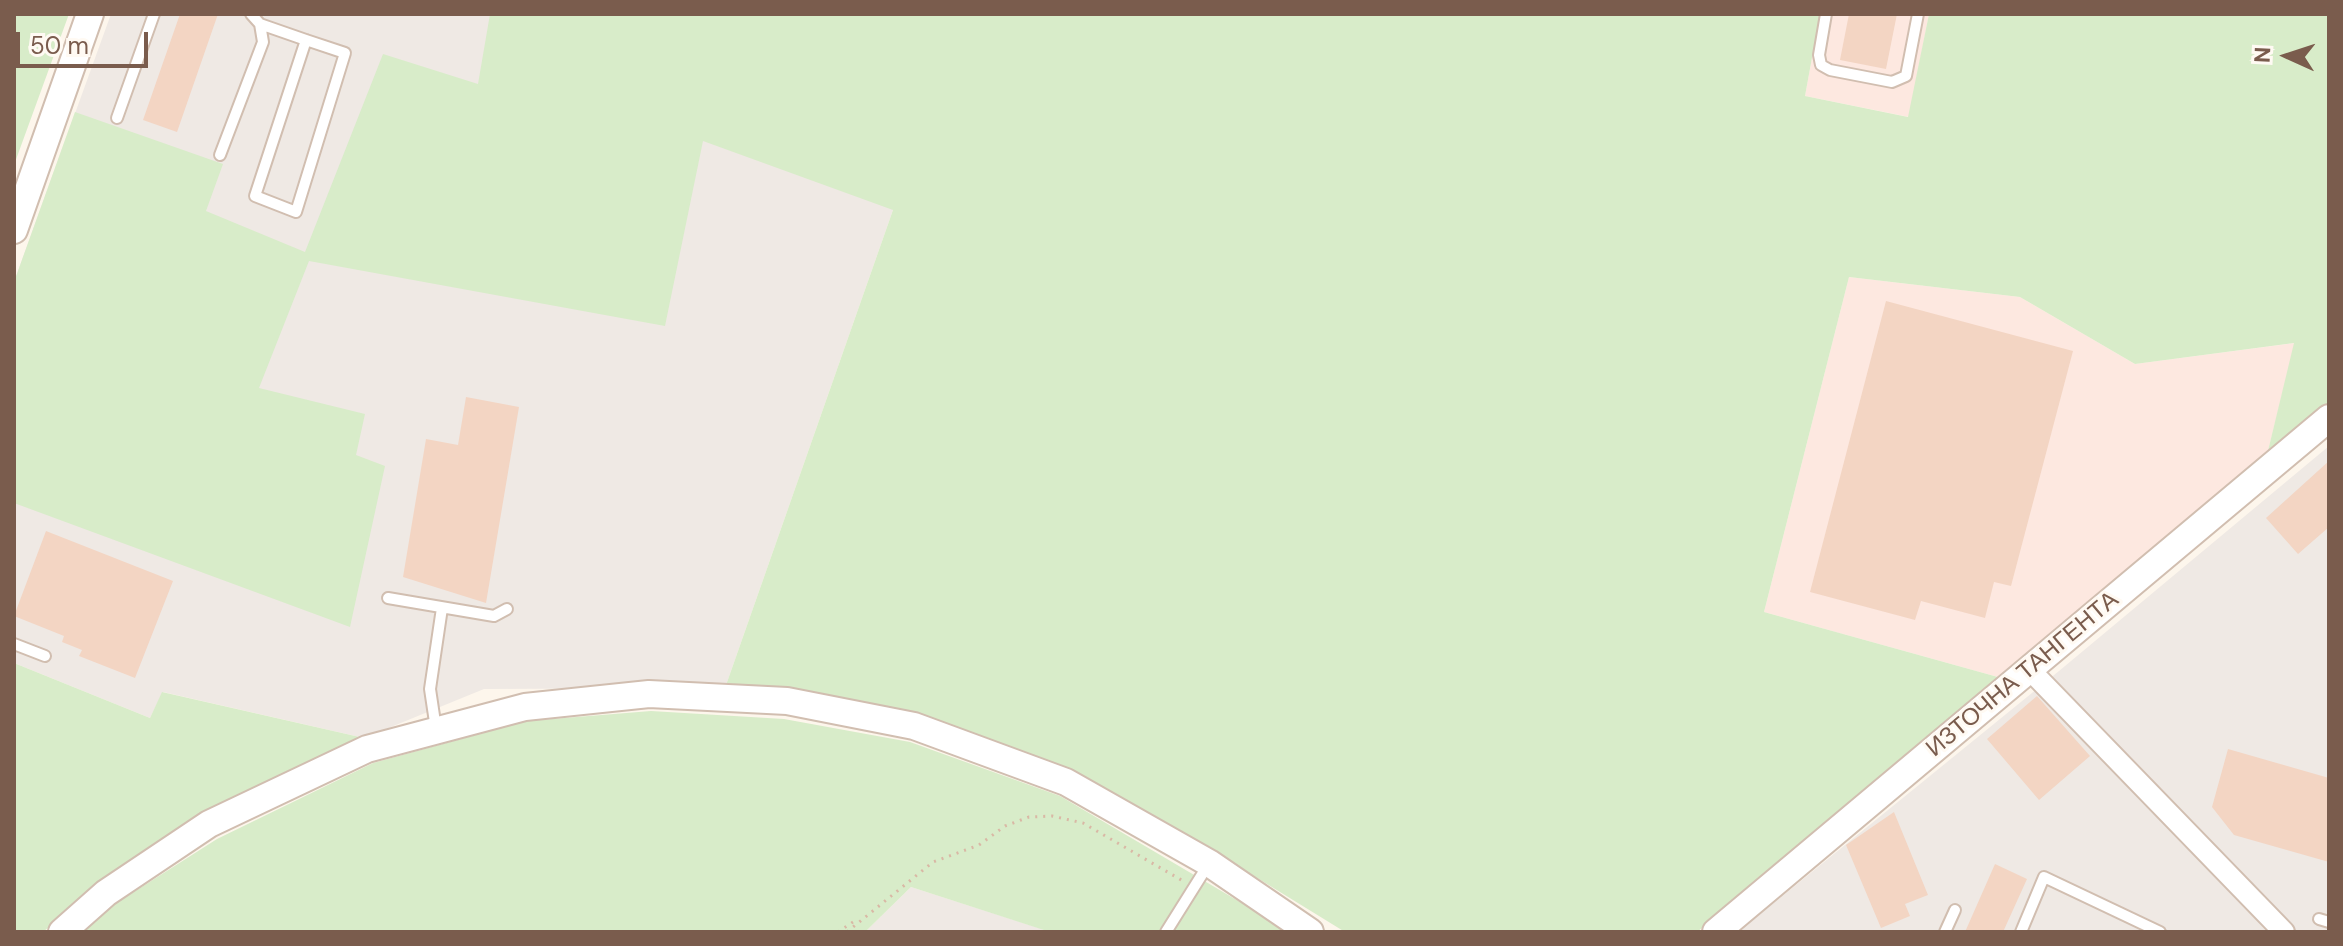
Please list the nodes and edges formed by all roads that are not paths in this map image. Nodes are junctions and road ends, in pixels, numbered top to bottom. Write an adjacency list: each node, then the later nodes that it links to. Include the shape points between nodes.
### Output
1 (90, 14): 10 (street)
2 (154, 14): 8 (lane)
3 (251, 14): 6 (lane)
4 (1826, 14): 5 (lane, via 1821,65 1892,82 1906,76)
5 (1918, 14)
6 (260, 24): 7 (lane); 9 (lane, via 263,42)
7 (306, 40): 7 (lane, via 255,196 296,212 345,53)
8 (117, 118)
9 (220, 155)
10 (14, 230)
11 (2329, 418): 17 (street, ИЗТОЧНА ТАНГЕНТА)
12 (388, 598): 13 (lane)
13 (442, 608): 14 (lane, via 494,616); 18 (lane, via 430,689)
14 (507, 609)
15 (14, 644): 16 (lane)
16 (45, 656)
17 (2030, 670): 24 (street, ИЗТОЧНА ТАНГЕНТА); 28 (street)
18 (436, 729): 19 (street, via 525,707 649,694 787,701 914,726 1066,782); 21 (street, via 367,749 209,824 106,893)
19 (1202, 874): 22 (lane); 23 (street)
20 (1955, 910): 25 (lane)
21 (62, 932)
22 (1166, 932)
23 (1310, 932)
24 (1716, 932)
25 (1945, 932)
26 (2021, 932): 27 (lane, via 2044,877)
27 (2160, 932)
28 (2284, 932)

